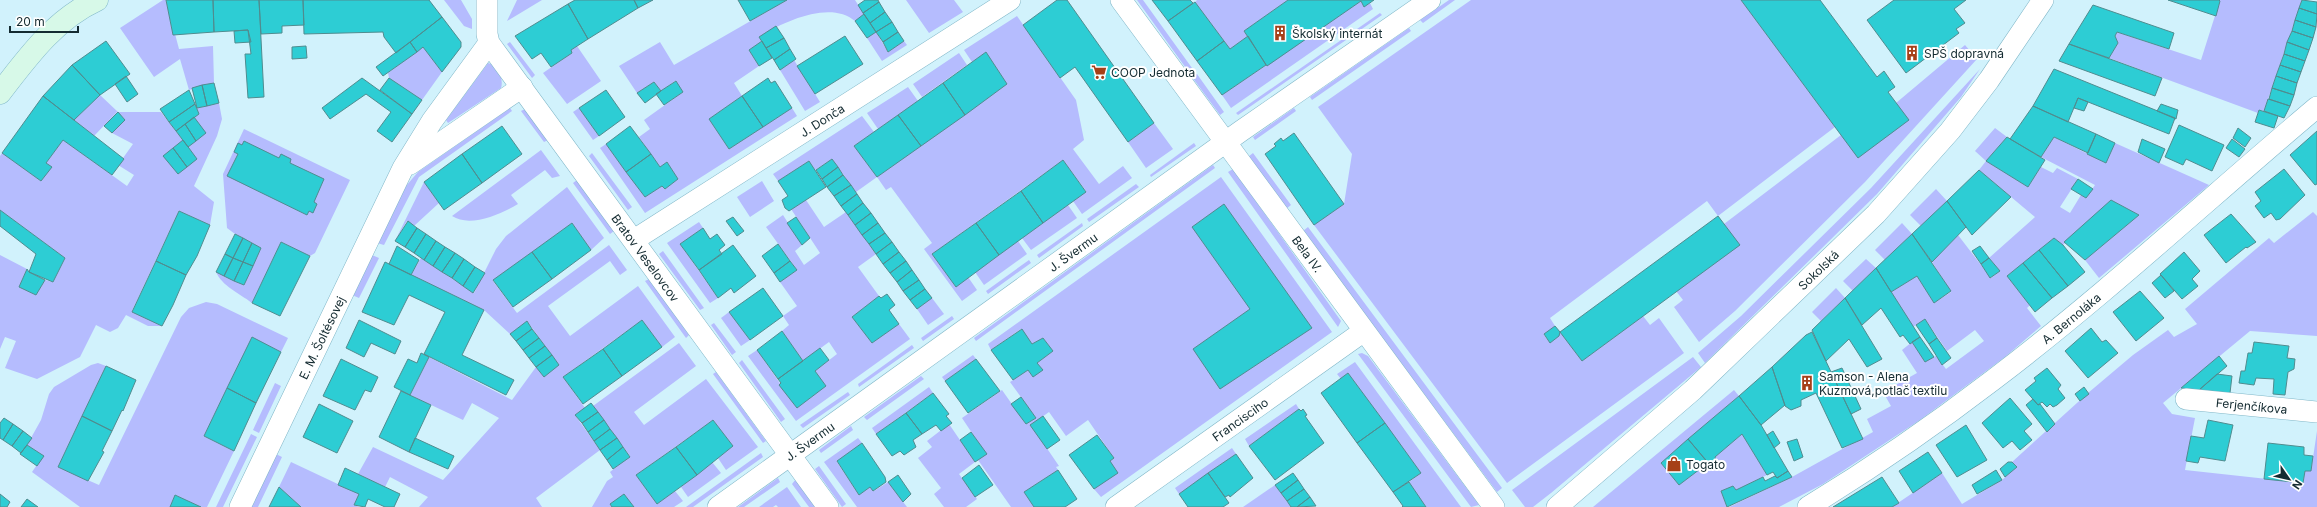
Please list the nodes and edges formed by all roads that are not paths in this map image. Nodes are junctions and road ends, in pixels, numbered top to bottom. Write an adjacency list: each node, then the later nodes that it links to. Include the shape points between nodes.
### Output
1 (97, 0): 9 (street, via 70,16 53,31)
2 (487, 0): 7 (street)
3 (1010, 0): 13 (street, J. Donča)
4 (1121, 0): 11 (street, Bela IV.)
5 (1430, 0): 11 (street, J. Švermu)
6 (2043, 0): 23 (street, Sokolská, via 1989,80 1950,131 1876,214 1693,390)
7 (489, 43): 8 (street, Bratov Veselovcov); 12 (street, E. M. Šoltésovej, via 432,121)
8 (522, 87): 12 (street, E. M. Šoltésovej); 13 (street, Bratov Veselovcov)
9 (0, 94)
10 (2317, 108): 24 (street, A. Bernoláka, via 2000,375 1918,436)
11 (1226, 142): 14 (street, Bela IV.); 17 (street, J. Švermu)
12 (403, 168): 18 (street, E. M. Šoltésovej)
13 (634, 240): 17 (street, Bratov Veselovcov)
14 (1364, 331): 21 (street, Francisciho); 22 (street, Bela IV.)
15 (2186, 399): 16 (street, Ferjenčíkova)
16 (2317, 412)
17 (790, 455): 19 (street, J. Švermu); 20 (street, Bratov Veselovcov)
18 (240, 507)
19 (718, 507)
20 (828, 507)
21 (1116, 507)
22 (1494, 507)
23 (1557, 507)
24 (1808, 507)

